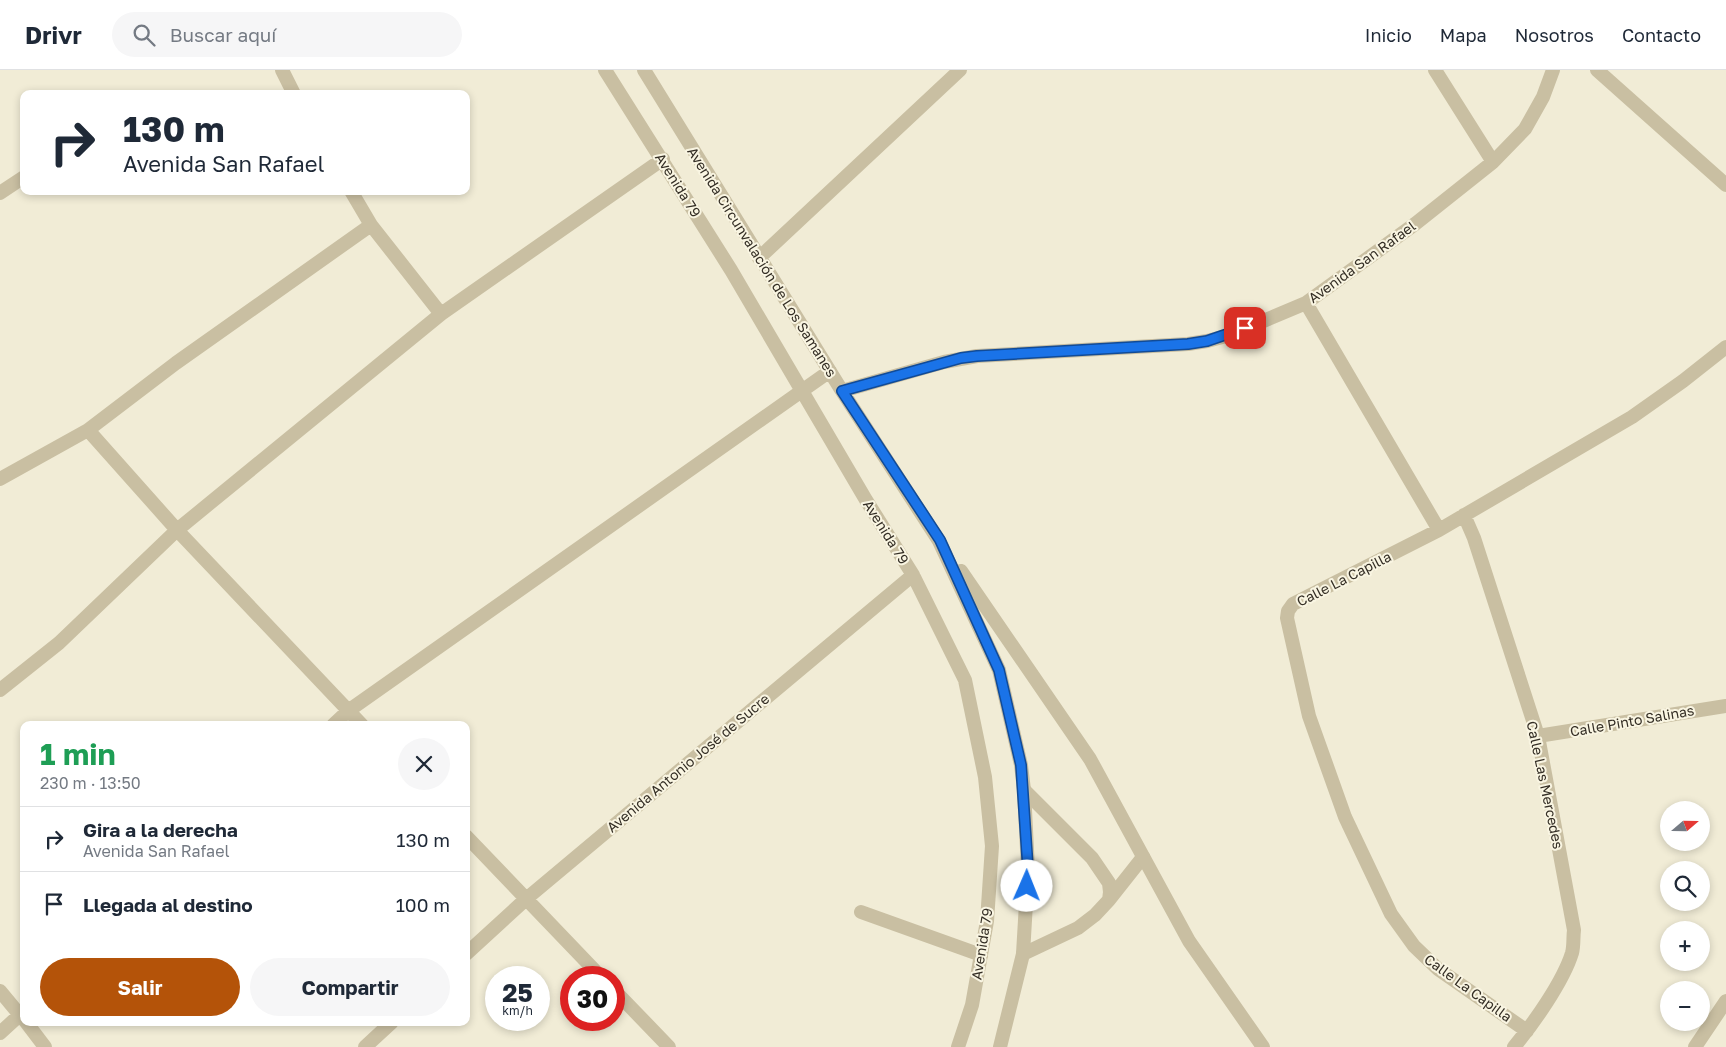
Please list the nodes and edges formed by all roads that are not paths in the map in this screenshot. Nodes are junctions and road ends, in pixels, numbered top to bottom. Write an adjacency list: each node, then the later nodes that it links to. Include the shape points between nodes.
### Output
1 (282, 70): 8 (street)
2 (606, 70): 9 (street, Avenida 79)
3 (644, 70): 16 (street, Avenida Circunvalación de Los Samanes)
4 (960, 70): 16 (street)
5 (1435, 70): 10 (street)
6 (1552, 70): 10 (street, Avenida San Rafael, via 1543,97 1524,129)
7 (1597, 70): 12 (street)
8 (292, 90)
9 (663, 159): 18 (street); 21 (street, Avenida 79)
10 (1493, 162): 17 (street, Avenida San Rafael, via 1416,224)
11 (20, 180): 13 (street)
12 (1726, 185)
13 (0, 193)
14 (353, 195): 15 (street)
15 (371, 225): 18 (street); 23 (street, via 176,362)
16 (759, 258): 20 (street, Avenida Circunvalación de Los Samanes)
17 (1306, 303): 22 (street, Avenida San Rafael, via 1230,335 1207,341 977,356); 27 (street)
18 (441, 314): 26 (street)
19 (1726, 347): 25 (street, Calle La Capilla, via 1632,417)
20 (830, 370): 21 (street); 22 (street, Avenida Circunvalación de Los Samanes)
21 (801, 391): 29 (street, Avenida 79); 32 (street)
22 (842, 391): 28 (street, Avenida Circunvalación de Los Samanes)
23 (88, 430): 24 (street); 26 (street)
24 (0, 479)
25 (1464, 516): 27 (street, Calle La Capilla); 35 (street, Calle Las Mercedes)
26 (177, 530): 30 (street, via 60,643); 32 (street)
27 (1438, 530): 53 (street, Calle La Capilla, via 1293,604 1287,618 1309,716 1345,817 1391,914 1414,946 1438,969)
28 (940, 540): 36 (street, Avenida Circunvalación de Los Samanes, via 999,670); 38 (street, via 1090,759)
29 (913, 575): 39 (street, Avenida Antonio José de Sucre); 44 (street, Avenida 79, via 965,680 985,777 992,846 988,921)
30 (0, 690)
31 (1726, 706): 35 (street, Calle Pinto Salinas)
32 (348, 711): 33 (street); 34 (street)
33 (337, 721)
34 (358, 721)
35 (1538, 736): 53 (street, Calle Las Mercedes, via 1574,930 1572,951 1565,971)
36 (1024, 790): 40 (street, via 1092,858 1109,883); 43 (street, Avenida Circunvalación de Los Samanes, via 1028,869)
37 (470, 840): 39 (street)
38 (1143, 857): 40 (street); 55 (street, via 1189,940)
39 (526, 899): 42 (street, Avenida Antonio José de Sucre); 45 (street)
40 (1109, 900): 43 (street, via 1078,928)
41 (861, 912): 44 (street)
42 (470, 950)
43 (1023, 954): 60 (street, Avenida Circunvalación de Los Samanes)
44 (981, 955): 59 (street, Avenida 79, via 972,1005)
45 (590, 966)
46 (0, 991): 49 (street)
47 (1726, 1001): 62 (street)
48 (625, 1002): 58 (street)
49 (20, 1014)
50 (20, 1019): 54 (street)
51 (30, 1026): 56 (street)
52 (388, 1026): 57 (street)
53 (1527, 1031): 61 (street, Calle Las Mercedes)
54 (0, 1033)
55 (1258, 1045)
56 (45, 1047)
57 (365, 1047)
58 (668, 1047)
59 (958, 1047)
60 (1000, 1047)
61 (1514, 1047)
62 (1694, 1047)

